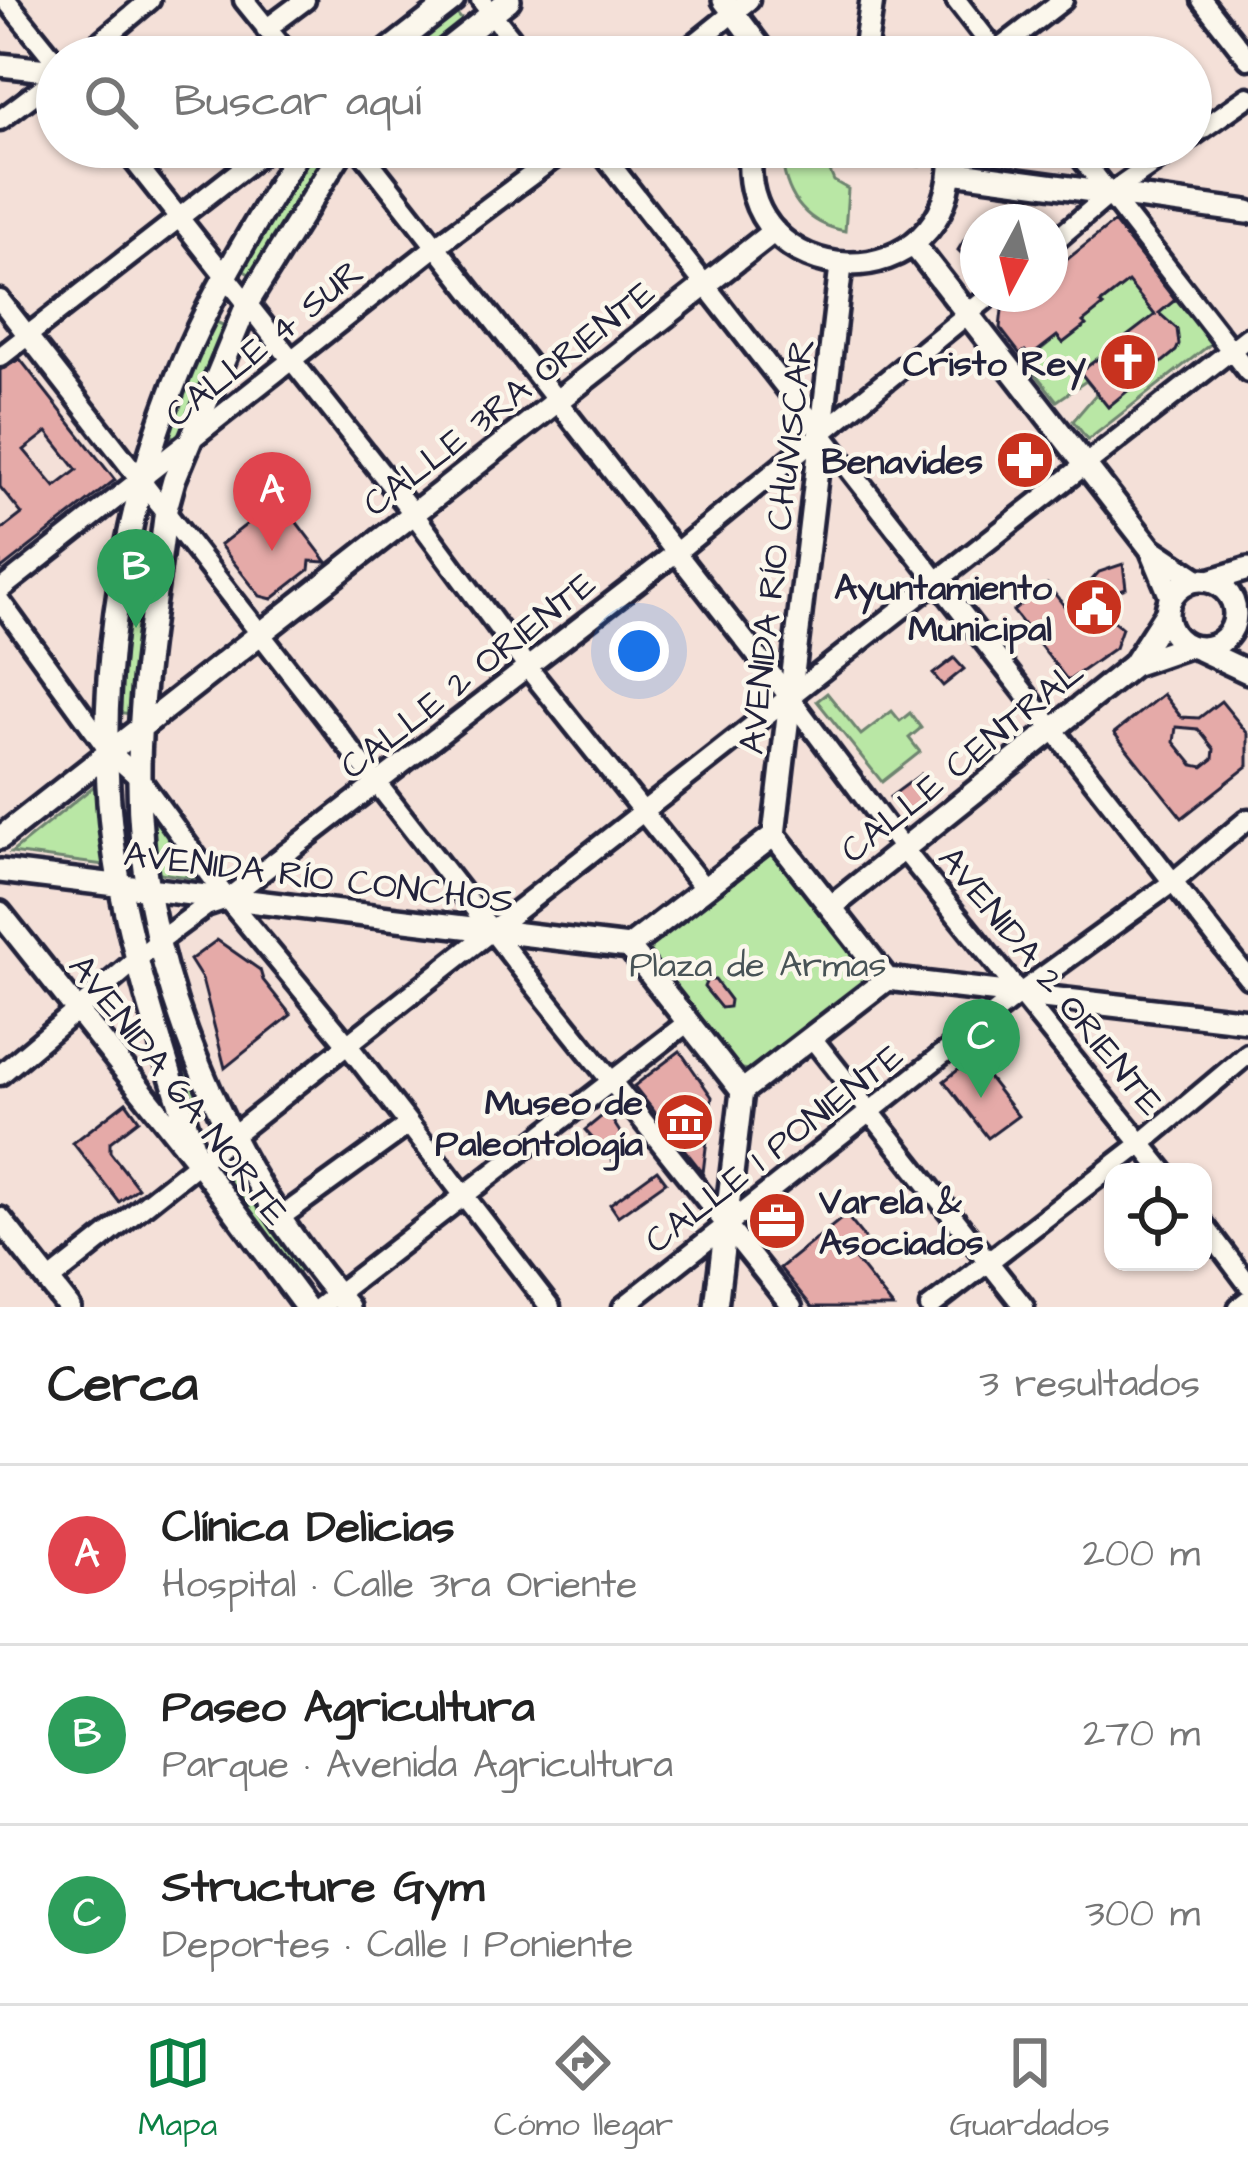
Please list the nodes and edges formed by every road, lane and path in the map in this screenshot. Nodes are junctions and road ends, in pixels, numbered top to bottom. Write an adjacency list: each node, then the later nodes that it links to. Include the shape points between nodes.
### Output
1 (6, 0): 23 (street)
2 (151, 0): 13 (street)
3 (244, 0): 12 (street)
4 (305, 0): 12 (street)
5 (453, 0): 15 (main road)
6 (872, 0): 20 (main road)
7 (956, 0): 21 (street)
8 (1063, 0): 22 (street)
9 (1202, 0): 24 (street)
10 (494, 4): 16 (main road); 17 (street)
11 (735, 4): 18 (street); 19 (main road)
12 (266, 29): 14 (street)
13 (107, 36)
14 (272, 36)
15 (407, 36)
16 (460, 36)
17 (513, 36)
18 (701, 36)
19 (754, 36)
20 (867, 36)
21 (982, 36)
22 (1018, 36)
23 (36, 41)
24 (1248, 58)
25 (0, 65): 26 (main road)
26 (36, 68)
27 (36, 88): 29 (street)
28 (1248, 98): 30 (street)
29 (0, 120)
30 (1212, 123)
31 (139, 168): 45 (street)
32 (242, 168): 45 (street)
33 (290, 168): 51 (main road)
34 (331, 168): 54 (main road)
35 (375, 168): 49 (street, AVENIDA 2 ORIENTE)
36 (541, 168): 49 (street, CALLE 4 SUR)
37 (613, 168): 52 (street)
38 (752, 168): 47 (main road, via 753,194)
39 (953, 168): 42 (main road)
40 (1090, 168): 43 (street)
41 (1147, 168): 43 (street)
42 (953, 172): 43 (main road); 48 (main road, via 934,224)
43 (1111, 193): 44 (main road); 46 (street); 59 (street)
44 (1248, 212)
45 (178, 218): 51 (street); 57 (street)
46 (1068, 230)
47 (774, 231): 50 (main road, via 793,248); 52 (main road, CALLE 3RA ORIENTE)
48 (914, 244): 50 (main road, via 892,258); 56 (main road)
49 (436, 246): 61 (street, CALLE 4 SUR); 63 (street, AVENIDA 2 ORIENTE)
50 (841, 266): 64 (main road, AVENIDA RÍO CHUVISCAR)
51 (226, 275): 54 (street); 67 (main road)
52 (705, 285): 63 (main road, CALLE 3RA ORIENTE); 64 (street)
53 (0, 300): 57 (street)
54 (248, 302): 61 (street); 65 (main road)
55 (970, 312): 56 (street, CALLE 2 ORIENTE)
56 (968, 314): 64 (street, CALLE 2 ORIENTE); 66 (main road)
57 (28, 335): 60 (street); 67 (street)
58 (1248, 337): 59 (street)
59 (1231, 350): 62 (street); 66 (street)
60 (0, 357)
61 (292, 360): 65 (street, CALLE 4 SUR); 69 (street)
62 (1248, 372)
63 (557, 401): 69 (main road, CALLE 3RA ORIENTE); 71 (street, AVENIDA 2 ORIENTE)
64 (821, 433): 71 (street, CALLE 2 ORIENTE); 73 (street); 85 (main road, AVENIDA RÍO CHUVISCAR)
65 (188, 446): 67 (street, CALLE 4 SUR); 68 (main road)
66 (1087, 464): 70 (main road); 73 (street)
67 (142, 478): 68 (street); 75 (street, CALLE 4 SUR); 88 (main road, via 120,592)
68 (166, 509): 80 (street); 86 (main road)
69 (413, 513): 80 (main road, CALLE 3RA ORIENTE); 83 (street)
70 (1150, 549): 74 (main road); 78 (main road)
71 (674, 554): 83 (street, CALLE 2 ORIENTE); 85 (street, AVENIDA 2 ORIENTE)
72 (1248, 569): 74 (main road)
73 (935, 578): 85 (street); 87 (street)
74 (1203, 580): 78 (main road, via 1187,583); 79 (main road, via 1228,592)
75 (0, 590)
76 (1248, 592): 79 (main road)
77 (0, 601): 88 (street)
78 (1169, 604): 81 (main road, via 1172,632); 82 (main road)
79 (1235, 618): 81 (main road, via 1225,640); 84 (main road)
80 (261, 632): 86 (main road, CALLE 3RA ORIENTE); 90 (street)
81 (1193, 647): 82 (main road); 84 (main road)
82 (1132, 665): 87 (main road, CALLE CENTRAL)
83 (528, 668): 90 (street, CALLE 2 ORIENTE); 91 (street)
84 (1248, 669)
85 (790, 698): 91 (street); 93 (main road, AVENIDA RÍO CHUVISCAR); 95 (street, AVENIDA 2 ORIENTE)
86 (140, 727): 88 (main road, CALLE 3RA ORIENTE); 89 (main road)
87 (1053, 730): 95 (main road, CALLE CENTRAL); 97 (street)
88 (109, 751): 89 (street); 94 (main road, CALLE 3RA ORIENTE); 98 (main road)
89 (139, 778): 99 (main road); 101 (street)
90 (378, 786): 101 (street, CALLE 2 ORIENTE); 104 (street)
91 (643, 812): 100 (street); 104 (street)
92 (1248, 819): 97 (street, CALLE 1 PONIENTE)
93 (774, 835): 100 (main road); 102 (main road)
94 (0, 838)
95 (904, 850): 102 (main road, CALLE CENTRAL); 110 (street, AVENIDA 2 ORIENTE)
96 (0, 871): 98 (main road, AVENIDA RÍO CONCHOS)
97 (1173, 882): 108 (street); 110 (street, CALLE 1 PONIENTE)
98 (120, 886): 99 (main road, AVENIDA RÍO CONCHOS); 107 (main road)
99 (147, 889): 101 (main road, AVENIDA RÍO CONCHOS); 105 (main road)
100 (705, 889): 106 (main road)
101 (227, 899): 104 (main road, AVENIDA RÍO CONCHOS); 105 (street, CALLE 2 ORIENTE); 115 (street)
102 (830, 907): 109 (main road)
103 (0, 913): 111 (main road, AVENIDA 6A NORTE)
104 (492, 931): 106 (main road, AVENIDA RÍO CONCHOS); 115 (street); 118 (street)
105 (160, 940): 107 (street, CALLE 2 ORIENTE); 122 (main road)
106 (629, 947): 112 (main road)
107 (137, 961): 111 (street, CALLE 2 ORIENTE); 124 (main road)
108 (1248, 978)
109 (887, 979): 110 (main road); 114 (main road)
110 (1020, 993): 113 (main road); 120 (street, CALLE 1 PONIENTE); 123 (street, AVENIDA 2 ORIENTE)
111 (78, 1013): 117 (street, CALLE 2 ORIENTE); 124 (main road, AVENIDA 6A NORTE)
112 (688, 1022): 118 (street); 119 (main road)
113 (1248, 1022)
114 (812, 1038): 119 (main road); 120 (street)
115 (347, 1044): 121 (street); 122 (street)
116 (1248, 1054): 123 (street)
117 (0, 1075)
118 (613, 1080): 126 (street); 129 (street)
119 (742, 1091): 129 (main road)
120 (871, 1113): 129 (street, CALLE 1 PONIENTE); 131 (street)
121 (409, 1125): 126 (street); 127 (street)
122 (230, 1135): 124 (street); 127 (main road)
123 (1142, 1143): 125 (street, AVENIDA 2 ORIENTE); 131 (street)
124 (198, 1162): 132 (street); 137 (main road, AVENIDA 6A NORTE)
125 (1157, 1163)
126 (462, 1197): 135 (street); 138 (street)
127 (281, 1217): 135 (main road)
128 (0, 1219): 132 (main road)
129 (726, 1226): 139 (street, CALLE 1 PONIENTE); 140 (main road); 141 (street)
130 (1212, 1236): 133 (street)
131 (988, 1262): 142 (street); 143 (street)
132 (49, 1281): 136 (main road)
133 (1248, 1284)
134 (1248, 1300): 144 (street)
135 (335, 1303)
136 (69, 1307)
137 (306, 1307)
138 (550, 1307)
139 (623, 1307)
140 (716, 1307)
141 (792, 1307)
142 (929, 1307)
143 (1024, 1307)
144 (1239, 1307)

